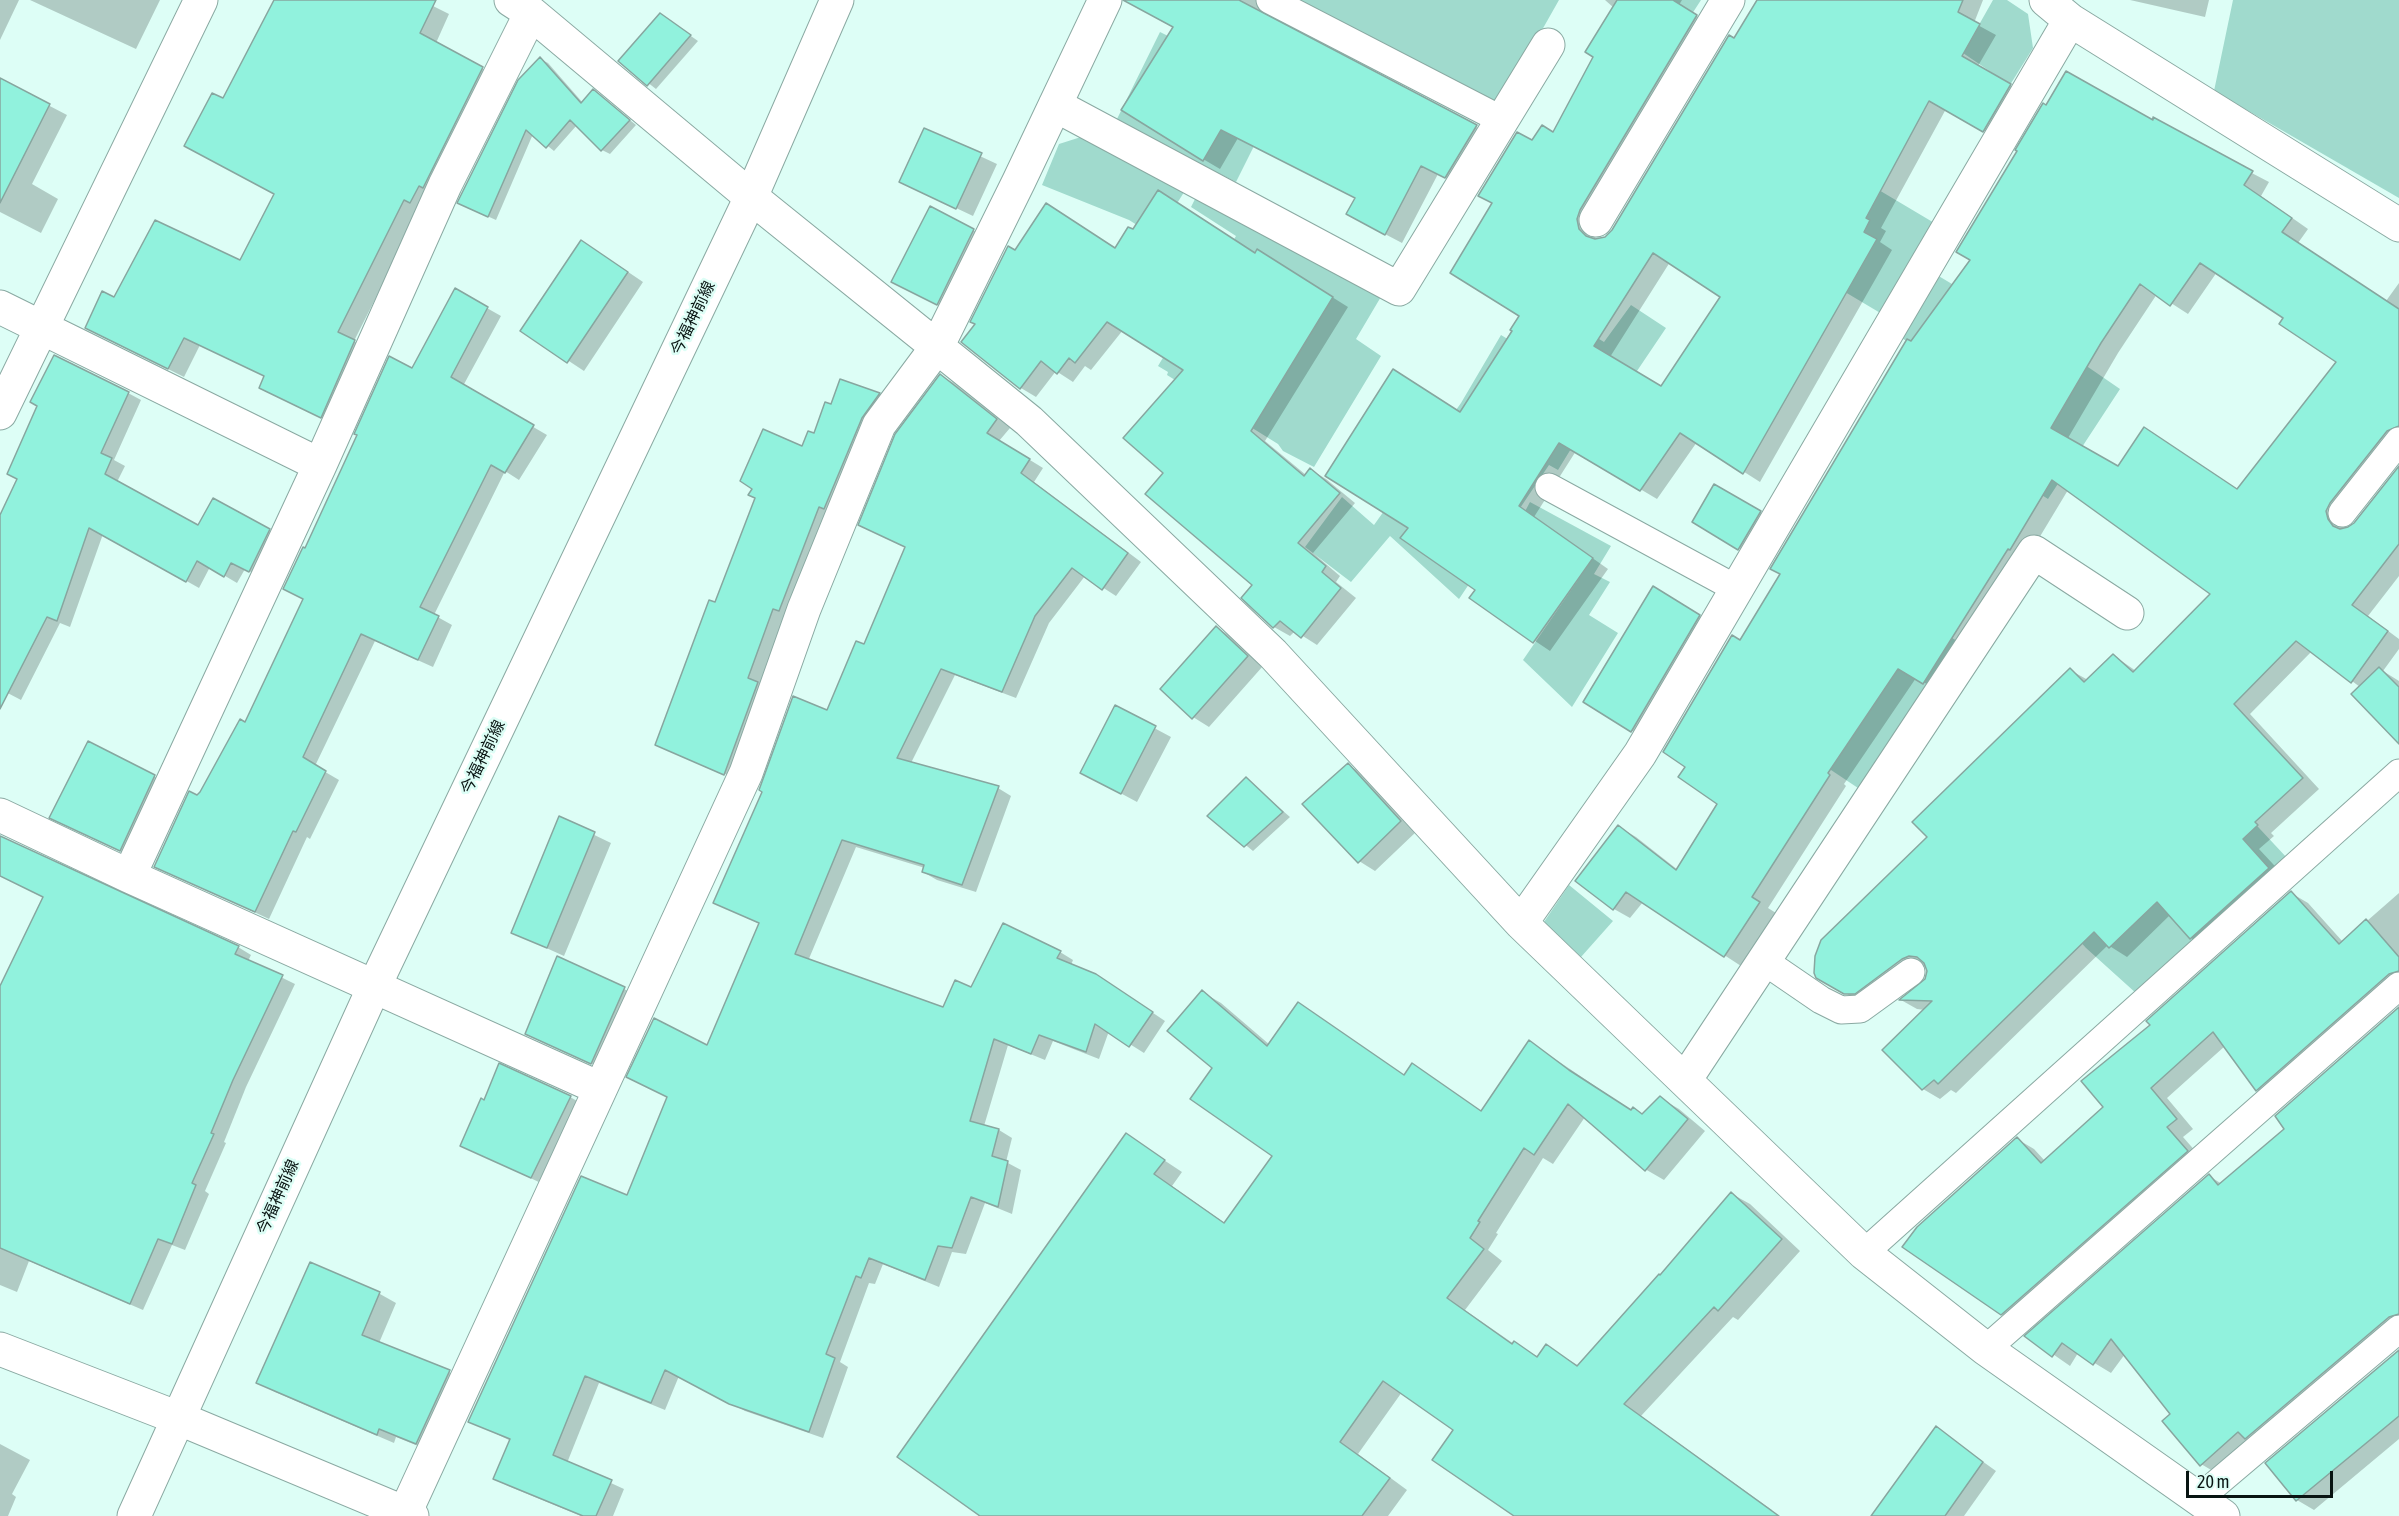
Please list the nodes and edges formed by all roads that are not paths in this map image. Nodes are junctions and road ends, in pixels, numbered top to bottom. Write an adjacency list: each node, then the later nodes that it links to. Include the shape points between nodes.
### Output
1 (201, 0): 15 (street)
2 (837, 0): 11 (street, 今福神前線)
3 (1105, 0): 9 (street)
4 (1270, 0): 10 (lane)
5 (1728, 0): 12 (street)
6 (521, 7): 11 (street); 19 (street)
7 (2058, 10): 13 (street); 22 (street)
8 (1548, 45): 10 (street)
9 (1055, 105): 10 (street, via 1400,289); 16 (street)
10 (1502, 120)
11 (751, 197): 16 (street); 31 (street, 今福神前線)
12 (1596, 220)
13 (2399, 225)
14 (0, 307): 15 (street)
15 (43, 327): 17 (street); 19 (street)
16 (937, 347): 27 (street, via 1029,421 1273,654); 33 (street, via 879,425 804,609 746,773)
17 (0, 413)
18 (2399, 441): 21 (lane)
19 (320, 465): 26 (street)
20 (1549, 487): 22 (lane)
21 (2343, 513)
22 (1737, 589): 27 (street, via 1640,754)
23 (2127, 613): 28 (street, via 2034,552)
24 (2399, 773): 34 (lane)
25 (0, 815): 26 (street)
26 (129, 876): 31 (street)
27 (1521, 923): 32 (street)
28 (1764, 961): 29 (lane, via 1841,1010 1860,1009); 32 (street)
29 (1911, 972)
30 (2399, 986): 37 (lane)
31 (374, 987): 33 (street); 38 (street, 今福神前線)
32 (1685, 1080): 34 (street)
33 (599, 1088): 40 (street)
34 (1864, 1253): 37 (street)
35 (2399, 1329): 39 (lane)
36 (0, 1349): 38 (street)
37 (1986, 1349): 39 (street)
38 (178, 1418): 40 (street); 41 (street, 今福神前線)
39 (2215, 1512)
40 (409, 1514)
41 (134, 1516)

